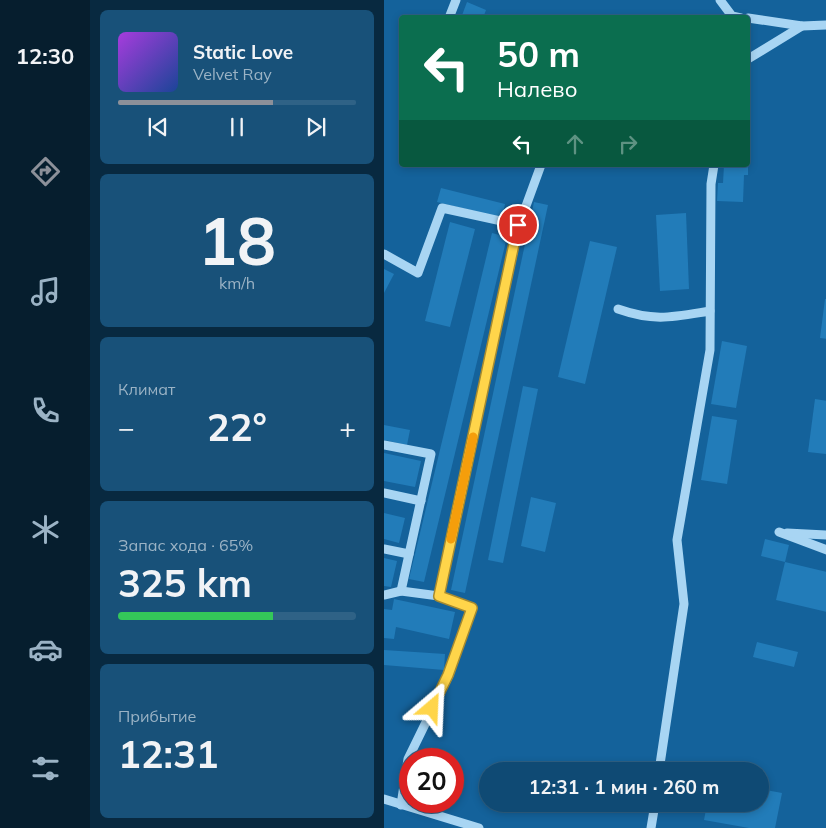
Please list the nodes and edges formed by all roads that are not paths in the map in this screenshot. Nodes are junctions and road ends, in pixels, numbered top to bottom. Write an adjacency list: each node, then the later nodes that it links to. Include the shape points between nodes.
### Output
1 (456, 0): 3 (street)
2 (720, 0): 4 (street)
3 (450, 15)
4 (733, 15)
5 (750, 18): 7 (street)
6 (826, 25): 7 (street)
7 (802, 26): 8 (street)
8 (750, 58)
9 (540, 167): 11 (street)
10 (714, 167): 14 (street, via 710,184)
11 (518, 225): 12 (street, via 442,208 418,273); 24 (street)
12 (384, 254)
13 (618, 309): 14 (street, via 641,317 667,318)
14 (710, 311): 26 (street, via 710,350 677,540 684,604)
15 (384, 445): 17 (street, via 431,454)
16 (384, 493): 17 (street)
17 (421, 500): 21 (street)
18 (826, 535): 20 (street, via 779,532)
19 (384, 549): 21 (street)
20 (826, 550)
21 (409, 554): 22 (street)
22 (401, 591): 23 (street); 24 (street)
23 (384, 595)
24 (439, 596): 25 (street, via 472,608 448,675)
25 (413, 748)
26 (660, 762)
27 (384, 799): 28 (street)
28 (399, 804)
29 (653, 812): 32 (street)
30 (428, 813): 31 (street)
31 (479, 828)
32 (651, 828)

